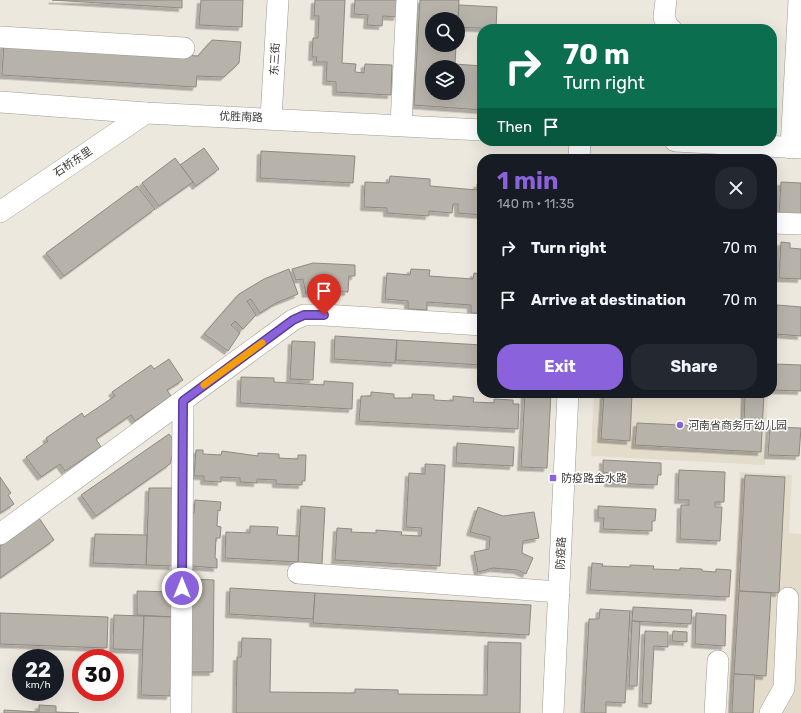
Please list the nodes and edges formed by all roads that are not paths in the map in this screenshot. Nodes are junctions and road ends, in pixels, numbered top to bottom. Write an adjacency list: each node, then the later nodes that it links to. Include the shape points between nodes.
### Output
1 (278, 0): 10 (street, 东三街)
2 (407, 0): 11 (street)
3 (666, 0): 5 (street, via 664,17)
4 (799, 0): 14 (street)
5 (667, 24)
6 (0, 37): 7 (street)
7 (184, 48)
8 (0, 102): 9 (street, 优胜南路)
9 (146, 113): 10 (street, 优胜南路); 15 (street, 石桥东里)
10 (272, 118): 11 (street, 优胜南路)
11 (401, 125): 12 (street, 优胜南路)
12 (477, 130)
13 (761, 146): 14 (street)
14 (796, 148)
15 (0, 212)
16 (777, 223): 17 (street)
17 (801, 224)
18 (477, 325): 20 (street, via 304,315 293,320)
19 (568, 398): 23 (street, 防疫路)
20 (183, 401): 21 (street); 26 (street)
21 (0, 534)
22 (298, 573): 23 (street)
23 (559, 592): 27 (street, 防疫路)
24 (788, 598): 29 (street, via 784,688)
25 (718, 661): 28 (street)
26 (181, 713)
27 (553, 713)
28 (715, 713)
29 (770, 713)

